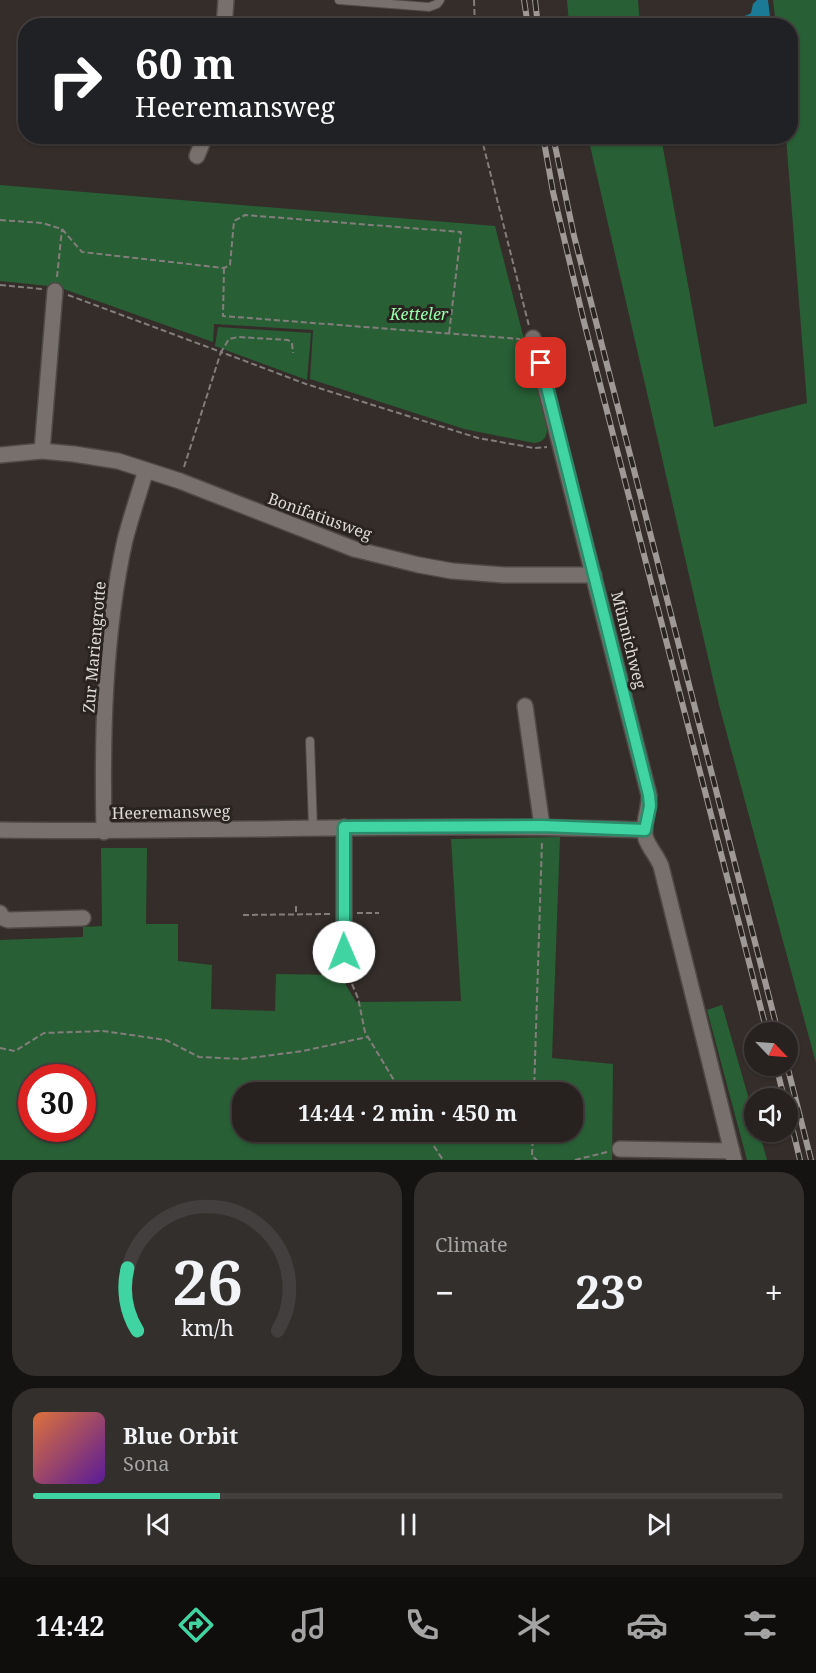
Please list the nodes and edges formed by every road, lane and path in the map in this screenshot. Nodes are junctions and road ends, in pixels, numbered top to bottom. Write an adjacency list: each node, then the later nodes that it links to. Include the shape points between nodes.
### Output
1 (226, 0): 5 (street)
2 (339, 0): 3 (lane, via 429,7)
3 (440, 0)
4 (474, 0): 6 (path)
5 (225, 18)
6 (475, 18)
7 (202, 144): 9 (street)
8 (483, 144): 16 (path)
9 (197, 156)
10 (0, 220): 11 (path, via 42,223)
11 (62, 230): 12 (path, via 82,252); 14 (path)
12 (224, 268): 15 (path, via 223,316); 15 (path, via 230,265 234,222 245,215 461,232)
13 (0, 285): 14 (path)
14 (55, 291): 17 (path); 20 (street)
15 (448, 334): 16 (path)
16 (533, 338): 19 (street, Münnichweg)
17 (221, 352): 18 (path, via 229,339 238,337 288,340); 19 (path, via 306,384 478,438 534,448); 23 (path)
18 (293, 353)
19 (561, 443): 24 (street, Münnichweg)
20 (42, 451): 21 (street, Bonifatiusweg); 22 (street, Bonifatiusweg, via 96,457)
21 (0, 455)
22 (146, 470): 23 (street, Bonifatiusweg); 32 (street, Zur Mariengrotte, via 126,538 111,623)
23 (180, 481): 24 (street, Bonifatiusweg, via 304,531 385,558 478,573)
24 (594, 575): 31 (street, Münnichweg, via 649,795)
25 (525, 706): 27 (street)
26 (310, 741): 29 (lane)
27 (542, 826): 28 (street, Heeremansweg); 31 (street, Heeremansweg); 44 (path)
28 (344, 827): 29 (street, Heeremansweg); 36 (street)
29 (314, 828): 32 (street, Heeremansweg)
30 (0, 830): 32 (street, Heeremansweg)
31 (645, 830): 48 (street, via 661,866)
32 (104, 831)
33 (296, 906): 38 (path)
34 (0, 913): 39 (street, via 8,920)
35 (379, 913): 36 (path)
36 (343, 914): 38 (path); 40 (street)
37 (243, 915): 38 (path)
38 (296, 915)
39 (83, 918)
40 (344, 971): 41 (path, via 358,998)
41 (367, 1037): 42 (path, via 242,1059 199,1057 166,1040 104,1031 44,1033 15,1051); 43 (path)
42 (0, 1048)
43 (394, 1082)
44 (534, 1082)
45 (431, 1142): 51 (path)
46 (533, 1142): 49 (path)
47 (620, 1149): 48 (street); 50 (path)
48 (733, 1156)
49 (532, 1158): 52 (path)
50 (591, 1158): 53 (path)
51 (443, 1160)
52 (537, 1160)
53 (575, 1160)

